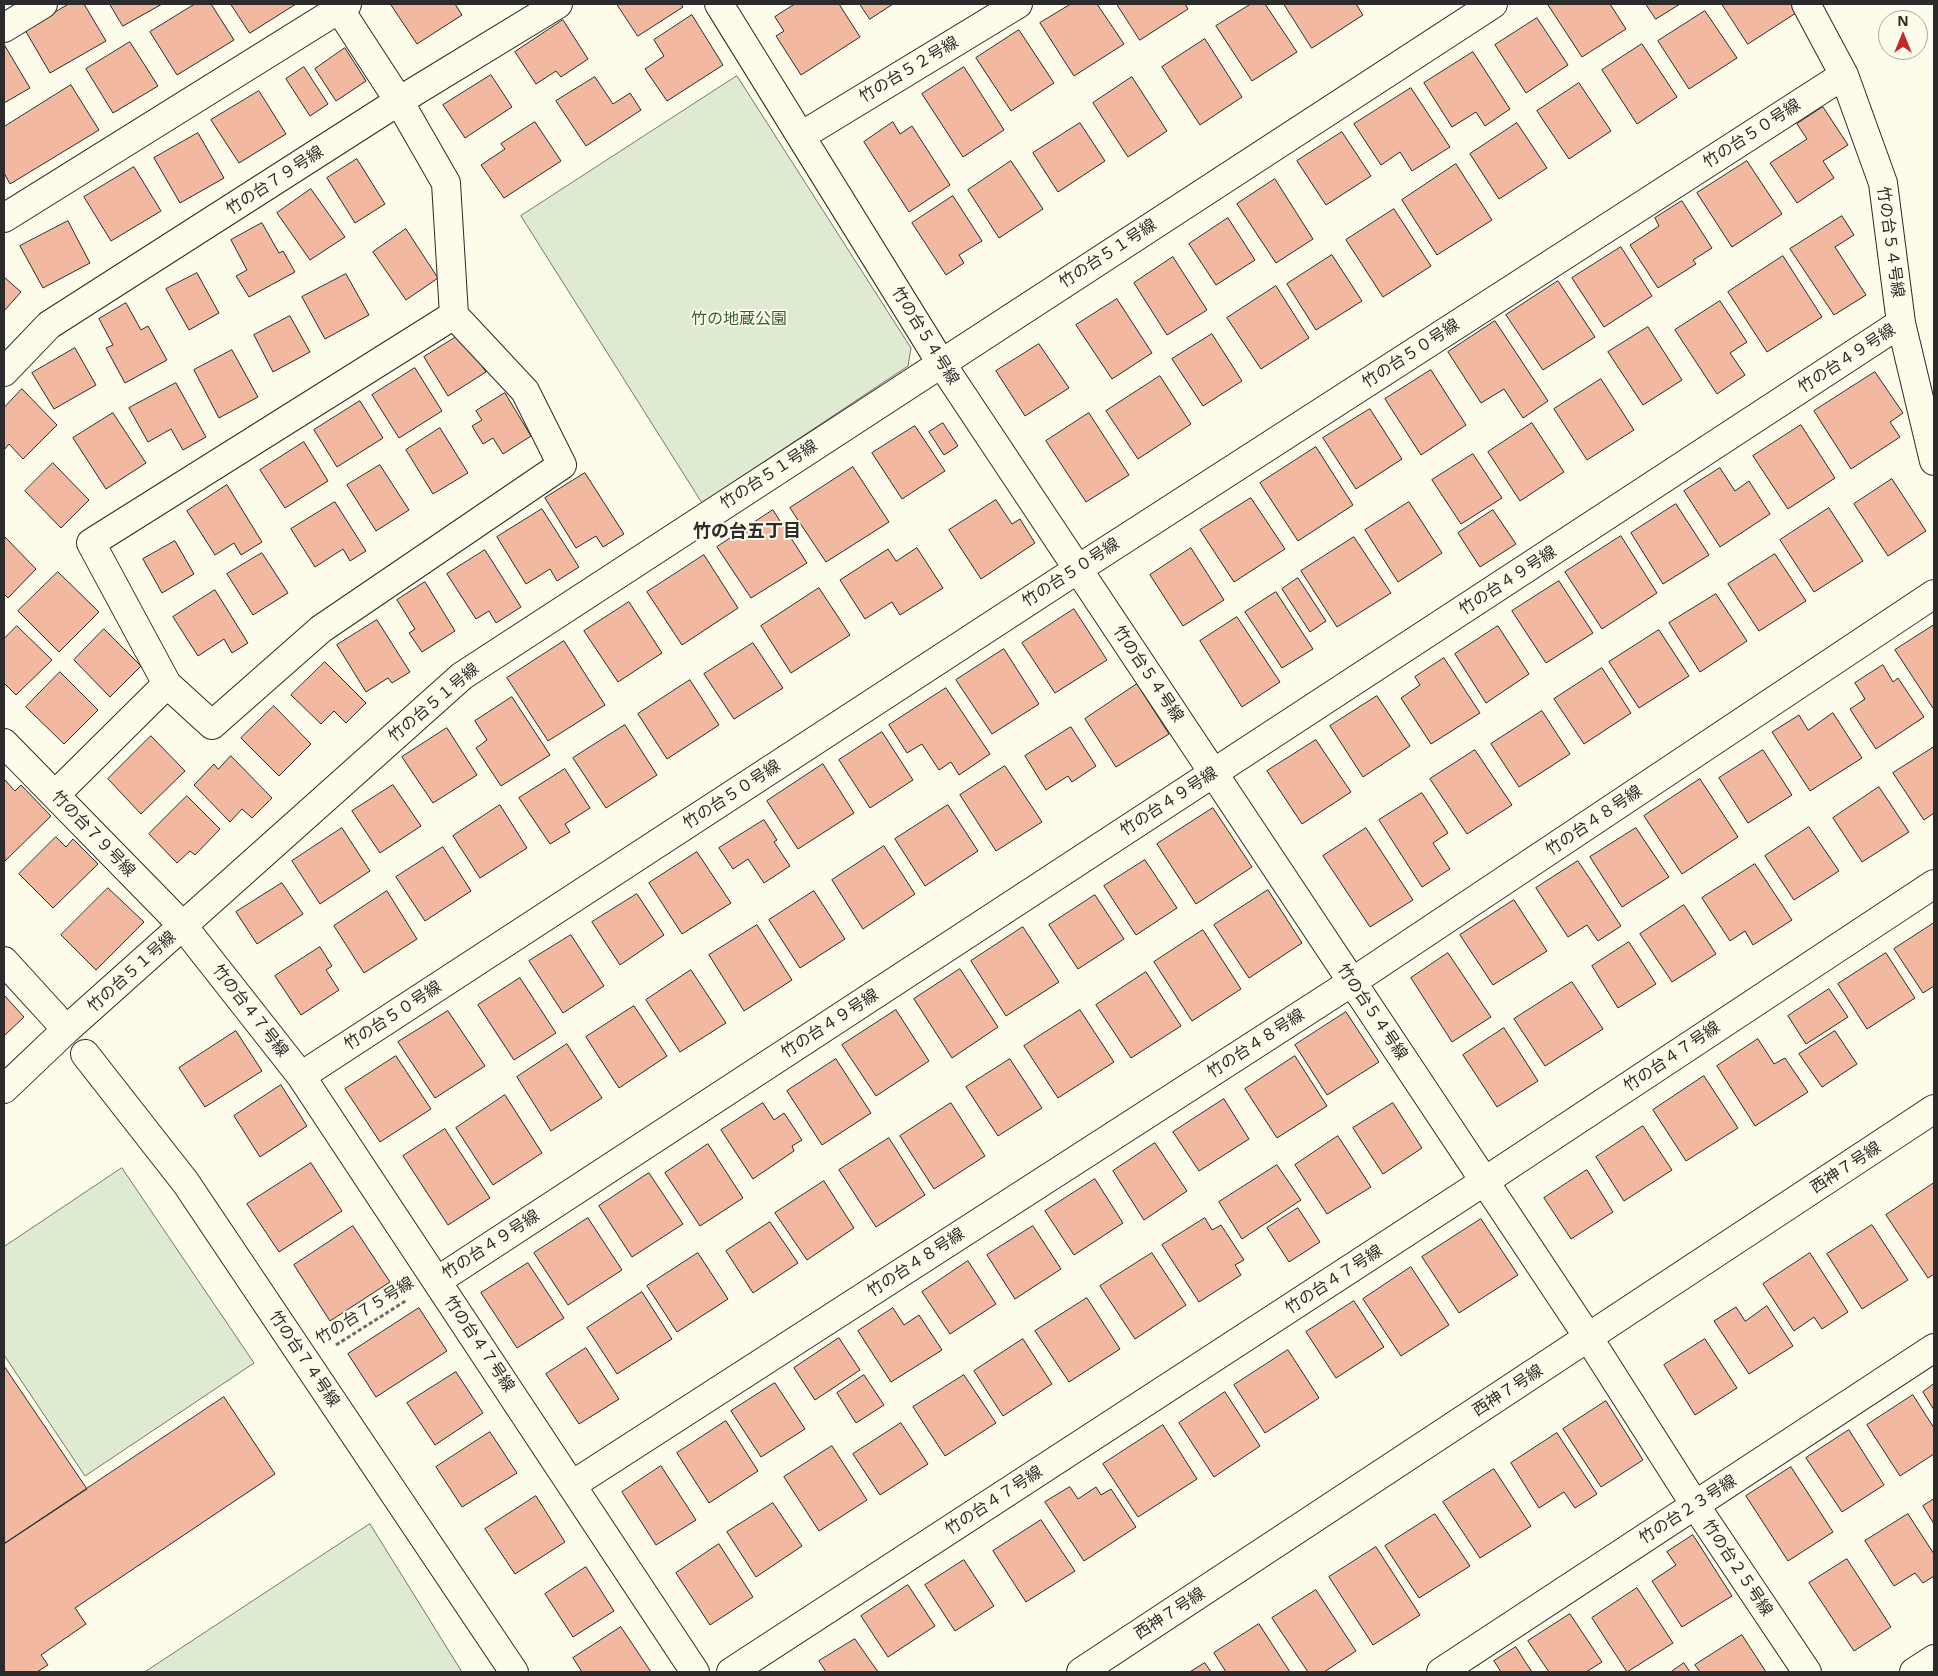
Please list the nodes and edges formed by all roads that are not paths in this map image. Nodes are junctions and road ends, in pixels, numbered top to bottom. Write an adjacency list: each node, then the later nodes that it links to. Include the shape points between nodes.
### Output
1 (43, 4): 8 (street)
2 (558, 4): 10 (street, 竹の台７９号線)
3 (719, 4): 11 (street, 竹の台５４号線)
4 (1018, 4): 11 (street, 竹の台５２号線)
5 (1492, 4): 15 (street, 竹の台５１号線)
6 (1806, 4): 9 (street, 竹の台５４号線)
7 (341, 5): 10 (street); 12 (street)
8 (4, 28)
9 (1844, 75): 14 (street, 竹の台５４号線, via 1883,183); 18 (street, 竹の台５０号線)
10 (399, 102): 13 (street, via 446,183); 16 (street, 竹の台７９号線, via 49,325)
11 (801, 136): 15 (street, 竹の台５４号線)
12 (4, 218)
13 (454, 315): 20 (street, via 91,543); 20 (street, via 524,391 562,465 321,629 212,726)
14 (1901, 323): 17 (street, 竹の台５４号線); 22 (street, 竹の台４９号線)
15 (941, 363): 18 (street, 竹の台５４号線); 25 (street, 竹の台５１号線, via 462,676)
16 (4, 372)
17 (1934, 461)
18 (1078, 569): 22 (street, 竹の台５４号線); 30 (street, 竹の台５０号線)
19 (1934, 594): 27 (street, 竹の台４８号線)
20 (167, 684): 23 (street)
21 (4, 743): 23 (street, 竹の台７９号線)
22 (1214, 773): 27 (street, 竹の台５４号線); 34 (street, 竹の台４９号線)
23 (55, 795): 25 (street, 竹の台７９号線)
24 (1934, 884): 33 (street, 竹の台４７号線)
25 (183, 926): 30 (street, 竹の台４７号線); 31 (street, 竹の台５１号線)
26 (4, 961): 28 (street)
27 (1352, 982): 33 (street, 竹の台５４号線); 37 (street, 竹の台４８号線)
28 (55, 1017)
29 (85, 1054): 40 (street, 竹の台７４号線, via 186,1183)
30 (301, 1076): 34 (street, 竹の台４７号線)
31 (4, 1089)
32 (1934, 1109): 35 (street, 西神７号線)
33 (1485, 1181): 35 (street, 竹の台５４号線); 42 (street, 竹の台４７号線)
34 (437, 1281): 37 (street, 竹の台４７号線)
35 (1588, 1337): 38 (street, 竹の台２５号線); 43 (street, 西神７号線)
36 (1934, 1348): 38 (street, 竹の台２３号線)
37 (572, 1485): 41 (street, 竹の台４７号線)
38 (1696, 1506): 44 (street, 竹の台２３号線); 45 (street, 竹の台２５号線)
39 (1934, 1659): 46 (street)
40 (514, 1672)
41 (696, 1672)
42 (731, 1672)
43 (1081, 1672)
44 (1441, 1672)
45 (1806, 1672)
46 (1914, 1672)

